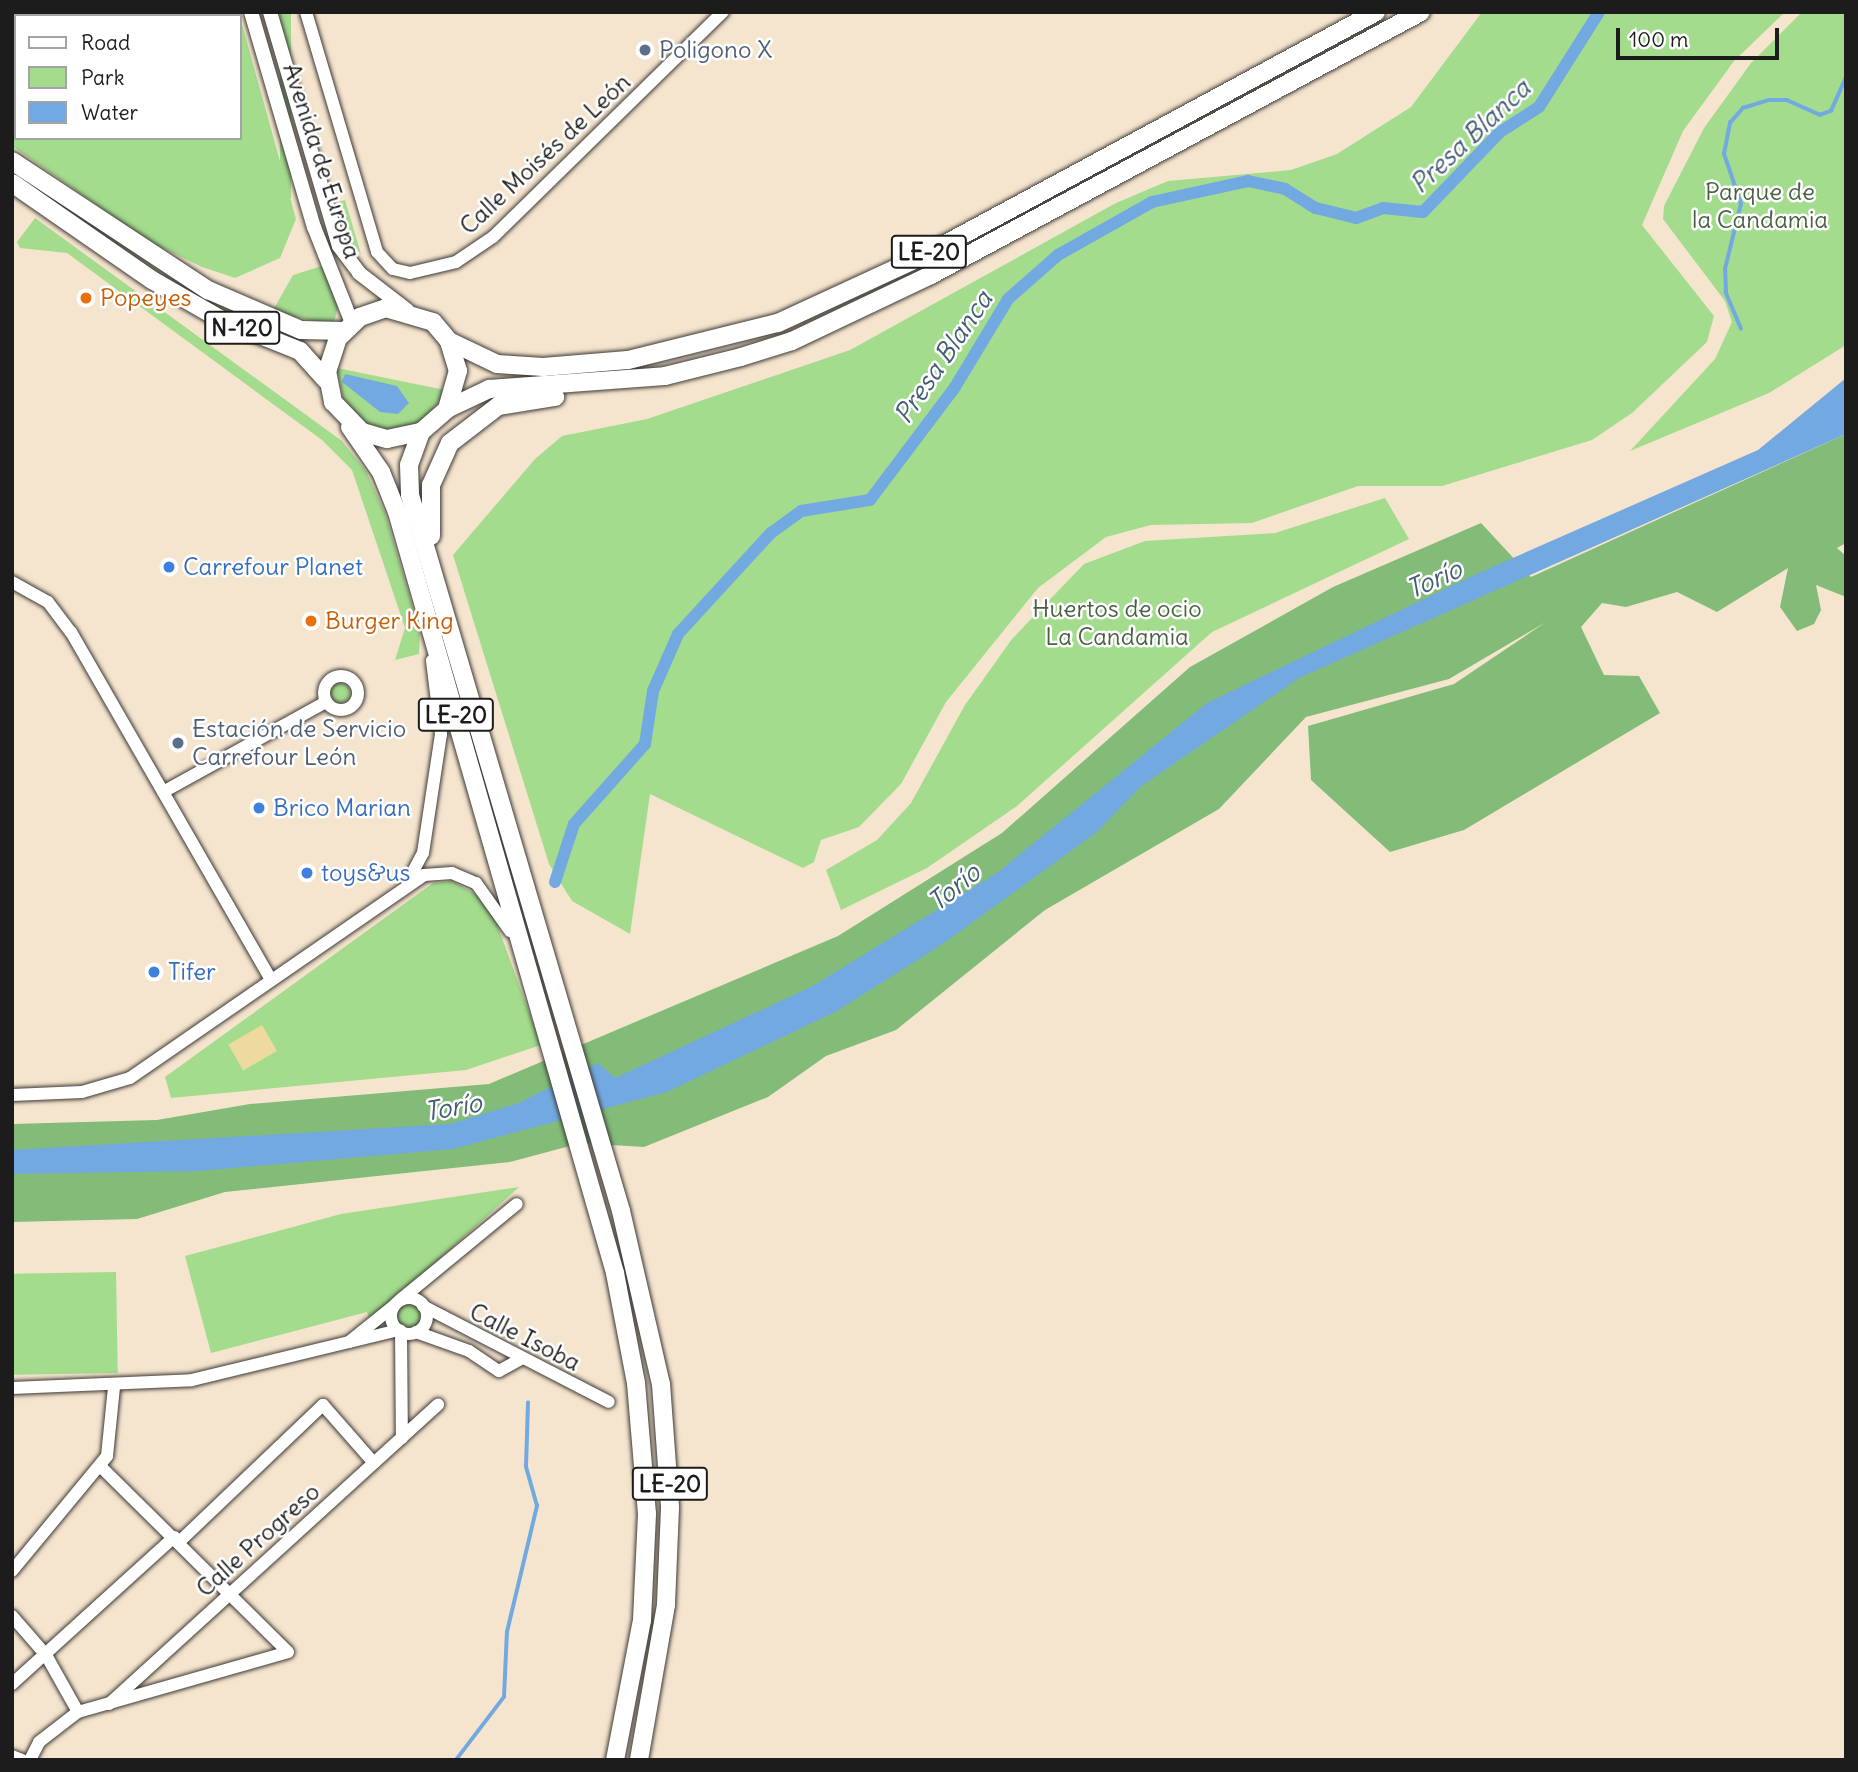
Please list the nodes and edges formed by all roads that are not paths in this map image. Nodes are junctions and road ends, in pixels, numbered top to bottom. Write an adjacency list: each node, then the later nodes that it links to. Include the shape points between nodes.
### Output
1 (251, 12): 10 (main road, Avenida de Europa)
2 (270, 12): 9 (main road, Avenida de Europa, via 336,239 359,273)
3 (306, 12): 4 (street, Calle Moisés de León, via 377,252 393,269 410,273 456,262 493,237)
4 (723, 12)
5 (1376, 12): 11 (highway, LE-20, via 927,254 778,323 628,360 542,367 498,365)
6 (1421, 12): 12 (highway, LE-20, via 853,314 793,341)
7 (12, 161): 10 (highway, N-120, via 208,290 301,330)
8 (12, 183): 13 (highway, N-120, via 152,280 220,319 300,351)
9 (407, 310): 10 (highway, via 386,308); 11 (highway, via 432,322)
10 (347, 327): 13 (highway)
11 (449, 341): 14 (highway, via 458,371)
12 (665, 376): 14 (highway, LE-20, via 503,386); 17 (highway, via 622,393 515,401 471,422 443,454 431,485)
13 (327, 381): 15 (highway)
14 (447, 409): 16 (highway)
15 (347, 421): 16 (highway, via 378,438); 19 (highway, LE-20, via 389,488)
16 (421, 432): 17 (highway, LE-20, via 407,478)
17 (434, 581): 27 (highway, LE-20)
18 (12, 582): 21 (street, via 48,602 71,632)
19 (435, 639): 22 (street, via 442,718); 25 (highway, LE-20)
20 (326, 702): 21 (street)
21 (163, 792): 26 (street)
22 (426, 838): 23 (street); 24 (street)
23 (441, 872): 24 (street); 25 (street, via 488,892)
24 (405, 884): 26 (street)
25 (527, 966): 27 (highway, LE-20)
26 (271, 980): 28 (street, via 130,1079 82,1092)
27 (552, 1017): 55 (highway, LE-20, via 601,1214 636,1383 646,1514 642,1620); 56 (highway, LE-20, via 621,1211 661,1384 669,1448 666,1605)
28 (12, 1095)
29 (517, 1204): 30 (street)
30 (426, 1278): 31 (street); 32 (street)
31 (397, 1303): 32 (street); 33 (street, via 392,1322); 35 (street)
32 (421, 1303): 34 (street, via 425,1323); 36 (street, Calle Isoba)
33 (400, 1331): 34 (street); 35 (street); 41 (street)
34 (416, 1332): 36 (street, via 469,1350 499,1371)
35 (346, 1344): 37 (street, via 192,1380)
36 (523, 1358): 39 (street, Calle Isoba)
37 (114, 1387): 38 (street); 43 (street, via 107,1456)
38 (12, 1388)
39 (609, 1402)
40 (438, 1405): 41 (street, Calle Progreso)
41 (402, 1437): 42 (street, Calle Progreso)
42 (374, 1463): 44 (street, via 323,1405); 46 (street, Calle Progreso)
43 (100, 1466): 44 (street); 45 (street)
44 (177, 1539): 46 (street); 48 (street)
45 (12, 1571)
46 (229, 1594): 50 (street, Calle Progreso); 50 (street, via 288,1652)
47 (12, 1616): 48 (street)
48 (46, 1656): 49 (street); 51 (street)
49 (12, 1684)
50 (106, 1707): 51 (street)
51 (78, 1712): 54 (street, via 40,1742)
52 (12, 1756): 53 (street)
53 (22, 1760)
54 (30, 1760)
55 (615, 1760)
56 (639, 1760)

